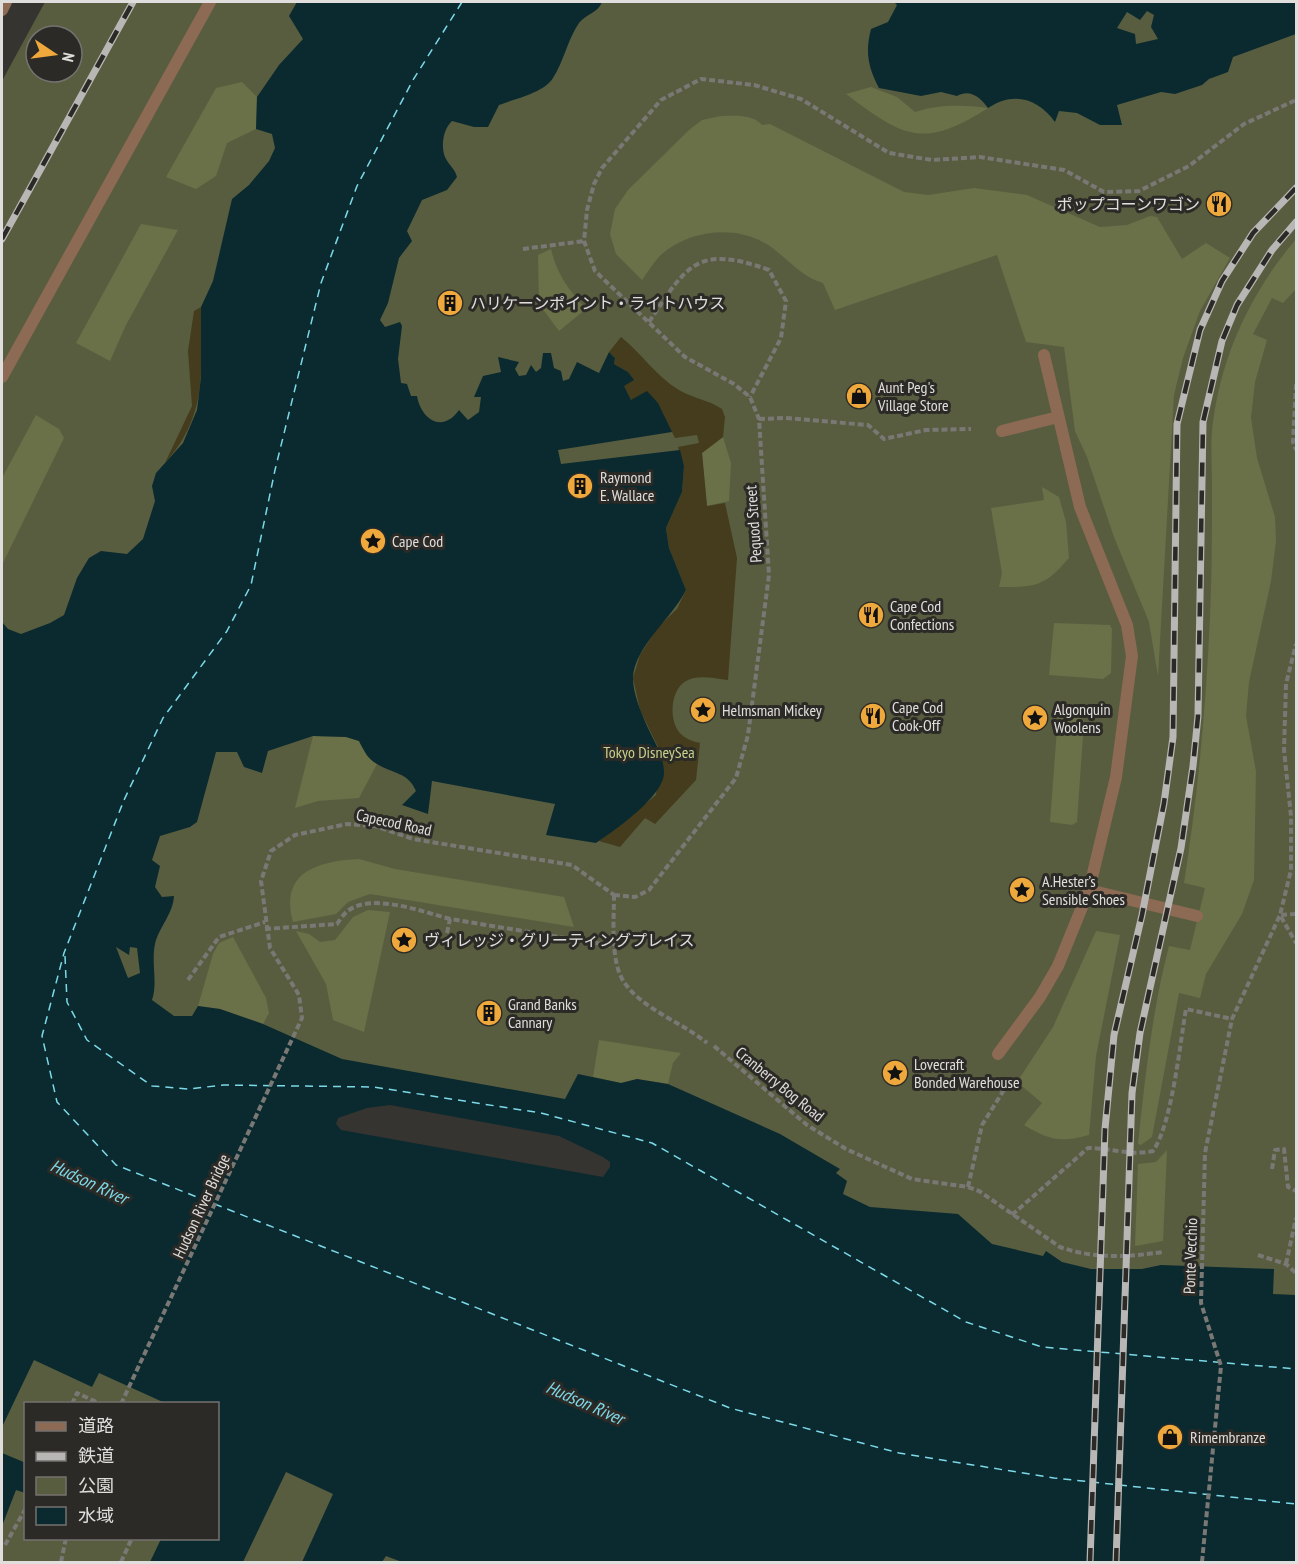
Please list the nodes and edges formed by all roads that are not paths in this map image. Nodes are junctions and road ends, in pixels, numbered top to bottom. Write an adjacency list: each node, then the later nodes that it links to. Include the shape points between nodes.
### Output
1 (6, 2): 3 (street)
2 (210, 2): 5 (street)
3 (2, 10)
4 (1044, 355): 6 (street)
5 (2, 377)
6 (1058, 417): 7 (street); 8 (street, via 1080,507 1131,640 1116,777)
7 (1002, 431)
8 (1089, 890): 9 (street); 10 (street, via 1041,997)
9 (1197, 916)
10 (998, 1054)

